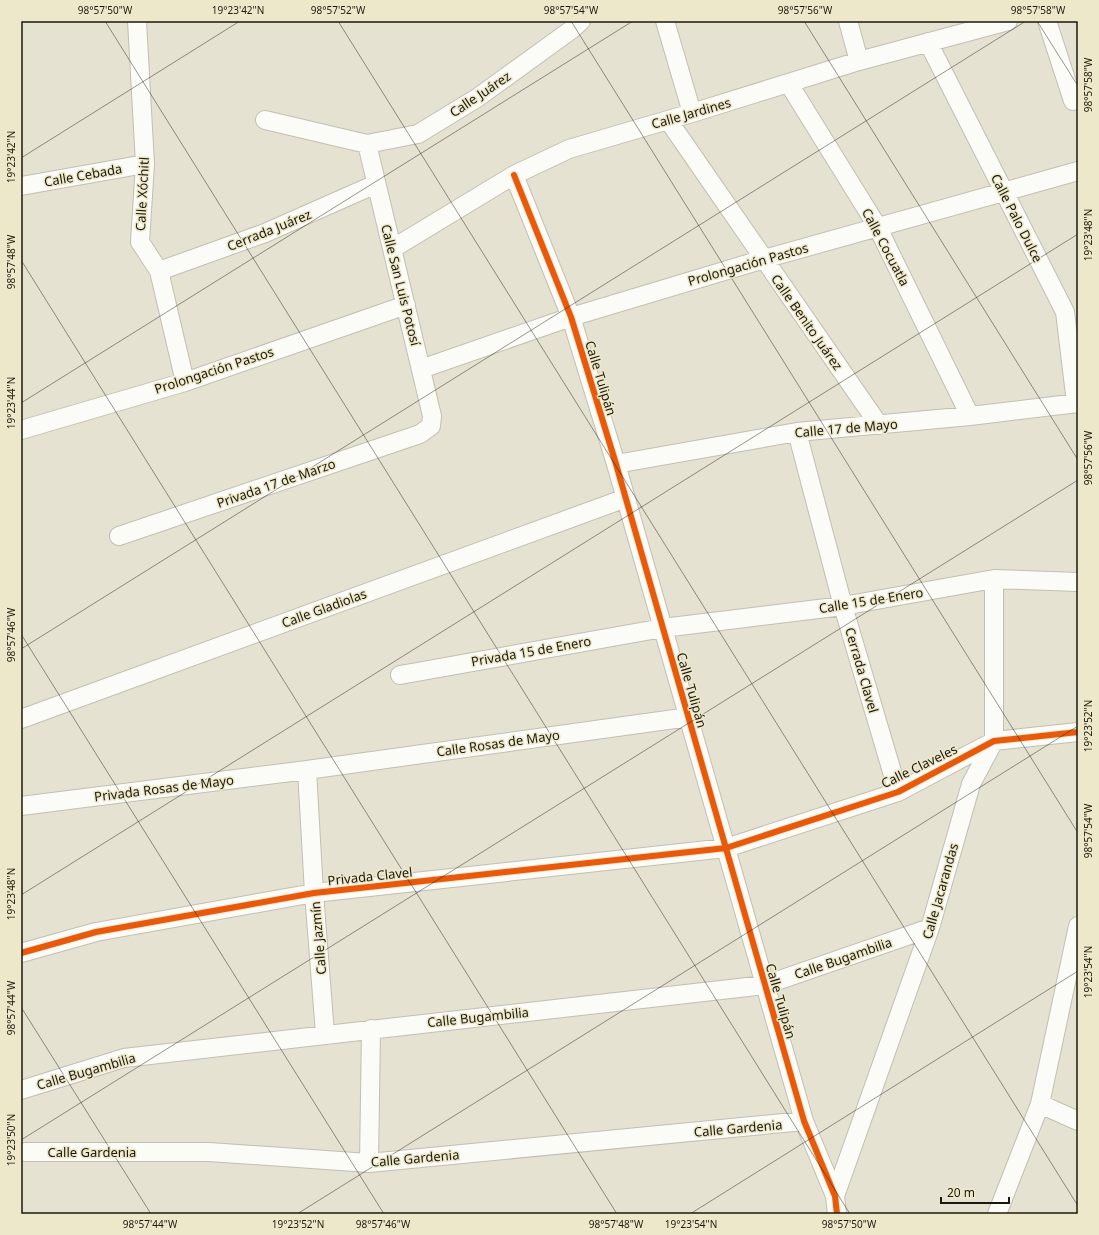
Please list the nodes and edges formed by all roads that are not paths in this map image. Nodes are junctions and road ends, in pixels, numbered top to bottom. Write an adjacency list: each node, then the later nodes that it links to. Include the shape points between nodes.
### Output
1 (137, 21): 15 (street, Calle Xóchitl)
2 (582, 21): 14 (street, Calle Juárez, via 477,98 418,134)
3 (665, 21): 11 (street)
4 (848, 21): 8 (street)
5 (1008, 21): 7 (street, Calle Jardines)
6 (1047, 21): 10 (street)
7 (928, 42): 8 (street, Calle Jardines); 20 (street, Calle Palo Dulce)
8 (859, 61): 9 (street, Calle Jardines)
9 (789, 84): 11 (street, Calle Jardines); 21 (street, Calle Cocuatla)
10 (1073, 101)
11 (692, 113): 13 (street, Calle Jardines)
12 (264, 120): 14 (street)
13 (668, 120): 17 (street, Calle Jardines, via 569,149); 23 (street, Calle Benito Juárez)
14 (367, 144): 18 (street, Calle San Luis Potosí)
15 (145, 164): 19 (street, Calle Cebada); 24 (street, Calle Xóchitl, via 140,242)
16 (1078, 171): 20 (street, Prolongación Pastos)
17 (514, 175): 22 (street, Calle Jardines); 26 (street, Calle Tulipán)
18 (376, 184): 22 (street, Calle San Luis Potosí); 24 (street, Cerrada Juárez, via 265,233)
19 (21, 186)
20 (1004, 192): 21 (street, Prolongación Pastos); 29 (street, Calle Palo Dulce, via 1065,312)
21 (877, 226): 23 (street, Prolongación Pastos); 30 (street, Calle Cocuatla)
22 (392, 249): 25 (street, Calle San Luis Potosí)
23 (764, 259): 26 (street, Prolongación Pastos); 31 (street, Calle Benito Juárez)
24 (159, 271): 28 (street, Calle Xóchitl)
25 (406, 305): 27 (street, Calle San Luis Potosí); 28 (street, Prolongación Pastos)
26 (570, 317): 27 (street, Prolongación Pastos); 35 (street, Calle Tulipán)
27 (421, 369): 32 (street, Calle San Luis Potosí, via 432,416)
28 (185, 382): 33 (street, Prolongación Pastos)
29 (1077, 403): 30 (street, Calle 17 de Mayo)
30 (970, 416): 31 (street, Calle 17 de Mayo)
31 (879, 424): 34 (street, Calle 17 de Mayo)
32 (431, 426): 37 (street, Privada 17 de Marzo, via 420,434)
33 (21, 430)
34 (797, 432): 35 (street, Calle 17 de Mayo); 40 (street, Cerrada Clavel)
35 (616, 464): 36 (street, Calle Tulipán)
36 (626, 498): 41 (street, Calle Tulipán); 44 (street, Calle Gladiolas)
37 (119, 536)
38 (994, 580): 39 (street, Calle 15 de Enero); 40 (street, Calle 15 de Enero); 46 (street, Calle Jacarandas)
39 (1078, 582)
40 (843, 606): 41 (street, Calle 15 de Enero); 48 (street, Cerrada Clavel)
41 (663, 628): 42 (street, Privada 15 de Enero); 43 (street, Calle Tulipán)
42 (400, 675)
43 (689, 717): 47 (street, Calle Rosas de Mayo); 50 (street, Calle Tulipán)
44 (21, 719)
45 (1078, 732): 46 (street, Calle Claveles)
46 (994, 740): 48 (street, Calle Claveles); 53 (street, Calle Jacarandas, via 971,784)
47 (307, 770): 49 (street, Privada Rosas de Mayo); 51 (street, Calle Jazmín)
48 (898, 792): 50 (street, Calle Claveles)
49 (21, 806)
50 (726, 848): 51 (street, Privada Clavel); 55 (street, Calle Tulipán)
51 (314, 893): 54 (street, Privada Clavel, via 96,932); 57 (street, Calle Jazmín)
52 (1078, 926): 59 (street)
53 (930, 928): 55 (street, Calle Bugambilia); 64 (street, Calle Jacarandas)
54 (21, 953)
55 (765, 985): 56 (street, Calle Bugambilia); 60 (street, Calle Tulipán)
56 (371, 1029): 57 (street, Calle Bugambilia); 63 (street)
57 (325, 1034): 58 (street, Calle Bugambilia, via 124,1058)
58 (21, 1090)
59 (1040, 1104): 61 (street); 66 (street)
60 (804, 1121): 63 (street, Calle Gardenia); 64 (street, Calle Tulipán)
61 (1078, 1121)
62 (26, 1152): 63 (street, Calle Gardenia, via 209,1152)
63 (369, 1163)
64 (835, 1196): 65 (street, Calle Tulipán)
65 (837, 1214)
66 (997, 1214)

